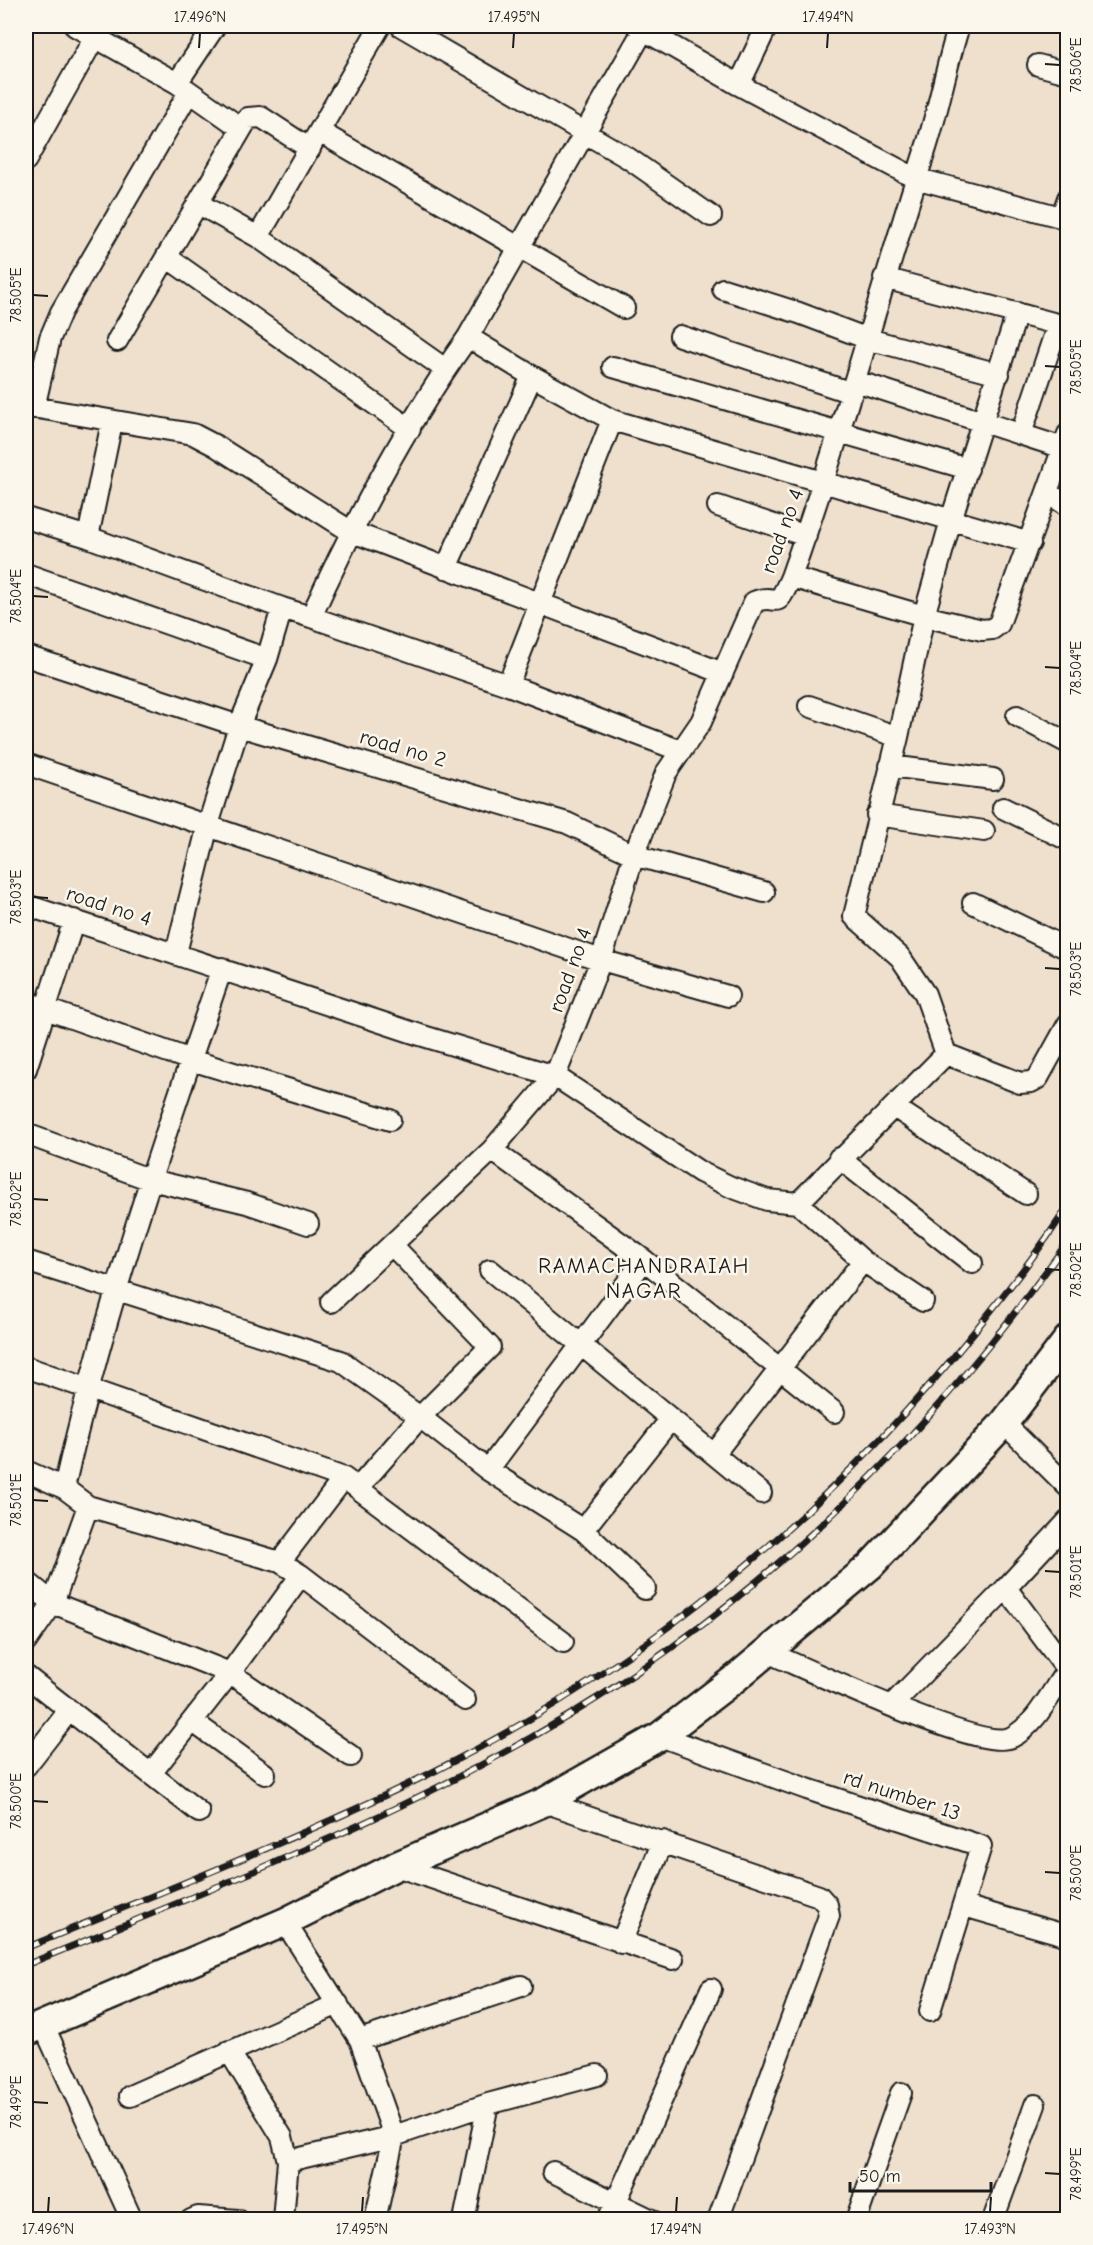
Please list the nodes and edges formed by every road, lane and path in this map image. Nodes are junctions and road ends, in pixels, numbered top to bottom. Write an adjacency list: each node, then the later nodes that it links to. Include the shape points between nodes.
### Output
1 (75, 26): 8 (street)
2 (215, 26): 12 (street)
3 (380, 26): 15 (street)
4 (401, 26): 14 (street)
5 (767, 26): 11 (street)
6 (641, 27): 11 (street); 14 (street)
7 (955, 27): 17 (street, road no 4, via 929,138)
8 (98, 31): 12 (street); 16 (street)
9 (1038, 65): 10 (street)
10 (1068, 73)
11 (739, 86): 17 (street)
12 (183, 87): 13 (street); 39 (street, via 61,312)
13 (241, 128): 15 (street, via 248,118 261,117); 19 (street)
14 (584, 132): 20 (street); 23 (street)
15 (315, 140): 22 (street); 23 (street)
16 (26, 160)
17 (915, 178): 21 (street); 25 (street, road no 4)
18 (1068, 198): 21 (street)
19 (199, 204): 22 (street); 24 (street)
20 (711, 216)
21 (1064, 218)
22 (258, 237): 35 (street)
23 (519, 248): 27 (street); 31 (street)
24 (168, 258): 33 (street); 43 (street)
25 (884, 278): 28 (street); 32 (street, road no 4)
26 (723, 289): 32 (street)
27 (624, 308)
28 (1017, 313): 29 (street); 36 (street)
29 (1063, 326): 45 (street)
30 (680, 336): 38 (street)
31 (468, 337): 35 (street); 37 (street)
32 (868, 339): 36 (street); 38 (street, road no 4)
33 (117, 340)
34 (613, 367): 44 (street)
35 (445, 369): 43 (street)
36 (999, 374): 41 (street)
37 (532, 376): 40 (street); 58 (street)
38 (854, 387): 41 (street); 44 (street, road no 4)
39 (30, 407): 42 (street)
40 (612, 420): 48 (street); 61 (street)
41 (984, 421): 45 (street); 47 (street)
42 (112, 422): 54 (street, via 193,434); 56 (street)
43 (410, 429): 54 (street)
44 (839, 430): 47 (street); 48 (street, road no 4)
45 (1021, 434): 46 (street)
46 (1065, 441): 49 (street)
47 (968, 469): 53 (street)
48 (825, 482): 53 (street); 55 (street, road no 4)
49 (1048, 493): 51 (street); 57 (street)
50 (718, 506): 55 (street)
51 (1068, 506)
52 (26, 518): 56 (street)
53 (951, 520): 57 (street); 63 (street)
54 (350, 531): 58 (street); 64 (street)
55 (806, 536): 60 (street, road no 4)
56 (88, 537): 62 (street)
57 (1030, 543): 63 (street, via 999,624 992,629 981,630)
58 (446, 568): 61 (street)
59 (26, 574): 66 (street)
60 (791, 578): 63 (street); 67 (street, road no 4, via 777,602 754,602)
61 (538, 604): 67 (street); 68 (street)
62 (282, 608): 64 (street); 66 (street)
63 (924, 616): 72 (street)
64 (311, 617): 68 (street)
65 (26, 656): 71 (street, road no 2)
66 (267, 659): 71 (street)
67 (723, 673): 74 (street, road no 4, via 701,722)
68 (508, 685): 74 (street)
69 (809, 706): 72 (street)
70 (1017, 716): 73 (street)
71 (239, 726): 80 (street); 83 (street, road no 2, via 567,823)
72 (898, 737): 76 (street)
73 (1068, 743)
74 (681, 751): 83 (street, road no 4, via 666,773)
75 (26, 764): 80 (street)
76 (890, 766): 77 (street); 79 (street)
77 (993, 779)
78 (1003, 808): 82 (street)
79 (877, 815): 81 (street); 95 (street, via 854,916 900,957 925,994)
80 (208, 825): 89 (street); 90 (street)
81 (984, 831)
82 (1068, 840)
83 (634, 855): 84 (street, road no 2); 90 (street, road no 4)
84 (765, 892)
85 (973, 903): 88 (street)
86 (26, 905): 87 (street, road no 4)
87 (74, 920): 89 (street, road no 4); 93 (street)
88 (1068, 949)
89 (176, 953): 91 (street, road no 4)
90 (601, 960): 92 (street); 98 (street, road no 4)
91 (222, 968): 96 (street); 98 (street, road no 4)
92 (728, 996)
93 (35, 1005): 96 (street); 97 (street)
94 (1068, 1024): 95 (street, via 1038,1078 1030,1082 1020,1083)
95 (946, 1054): 99 (street)
96 (191, 1060): 100 (street); 104 (street)
97 (26, 1069)
98 (555, 1076): 102 (street, road no 4); 106 (street, road no 4, via 700,1172 767,1200)
99 (894, 1107): 103 (street); 105 (street)
100 (390, 1120)
101 (26, 1134): 104 (street)
102 (492, 1150): 108 (street, road no 4); 109 (street)
103 (839, 1158): 106 (street); 112 (street)
104 (151, 1180): 107 (street, via 247,1203); 114 (street)
105 (1026, 1194)
106 (798, 1203): 111 (street)
107 (308, 1224)
108 (393, 1246): 116 (street, road no 4); 123 (street, via 490,1347)
109 (644, 1260): 118 (street); 120 (street)
110 (26, 1261): 114 (street)
111 (863, 1261): 115 (street); 120 (street)
112 (972, 1263)
113 (490, 1270): 118 (street)
114 (116, 1289): 121 (street); 123 (street, via 341,1361)
115 (923, 1300)
116 (330, 1302)
117 (1068, 1339): 125 (street)
118 (581, 1347): 124 (street); 127 (street)
119 (26, 1367): 121 (street)
120 (780, 1368): 122 (street); 126 (street)
121 (87, 1388): 129 (street); 131 (street)
122 (834, 1412)
123 (420, 1417): 127 (street); 129 (street)
124 (670, 1420): 126 (street); 135 (street)
125 (1004, 1422): 130 (street); 144 (street, via 870,1566)
126 (714, 1454): 132 (street)
127 (488, 1470): 135 (street)
128 (26, 1471): 131 (street)
129 (351, 1483): 136 (street); 143 (street)
130 (1068, 1487)
131 (64, 1488): 133 (street)
132 (761, 1493)
133 (88, 1506): 136 (street); 141 (street)
134 (1068, 1521): 139 (street)
135 (583, 1530): 140 (street)
136 (280, 1562): 137 (street)
137 (301, 1575): 146 (street); 148 (street)
138 (26, 1581): 141 (street)
139 (1006, 1588): 145 (street); 149 (street)
140 (645, 1589)
141 (53, 1603): 142 (street); 146 (street)
142 (26, 1642)
143 (563, 1642)
144 (767, 1652): 149 (street); 152 (street)
145 (1067, 1671): 149 (street, via 1029,1723 1013,1737 1000,1741)
146 (231, 1673): 151 (street); 153 (street)
147 (26, 1676): 150 (street)
148 (465, 1700)
149 (892, 1705)
150 (68, 1712): 154 (street); 155 (street)
151 (192, 1721): 155 (street); 156 (street)
152 (660, 1736): 157 (street); 161 (street, rd number 13, via 981,1846)
153 (351, 1756)
154 (26, 1766)
155 (152, 1772): 158 (street)
156 (266, 1774)
157 (544, 1802): 159 (street); 160 (street)
158 (199, 1812)
159 (663, 1841): 164 (street); 190 (street, via 819,1896 827,1905 829,1916)
160 (396, 1866): 162 (street); 164 (street)
161 (964, 1906): 163 (street); 169 (street)
162 (285, 1922): 168 (street); 170 (street)
163 (1068, 1936)
164 (621, 1943): 165 (street)
165 (673, 1959)
166 (521, 1986): 171 (street)
167 (711, 1989): 181 (street)
168 (338, 2004): 171 (street); 172 (street)
169 (930, 2011)
170 (34, 2028): 182 (street)
171 (360, 2040): 178 (street)
172 (229, 2052): 175 (street); 179 (street, via 282,2137)
173 (597, 2075): 176 (street)
174 (901, 2093): 191 (street)
175 (130, 2096)
176 (488, 2104): 178 (street); 187 (street)
177 (1035, 2104): 192 (street)
178 (394, 2136): 179 (street); 186 (street)
179 (288, 2161): 185 (street)
180 (553, 2172): 181 (street)
181 (616, 2200): 188 (street); 189 (street)
182 (132, 2220)
183 (191, 2220): 184 (street)
184 (238, 2220)
185 (283, 2220)
186 (375, 2220)
187 (464, 2220)
188 (608, 2220)
189 (652, 2220)
190 (718, 2220)
191 (856, 2220)
192 (993, 2220)

